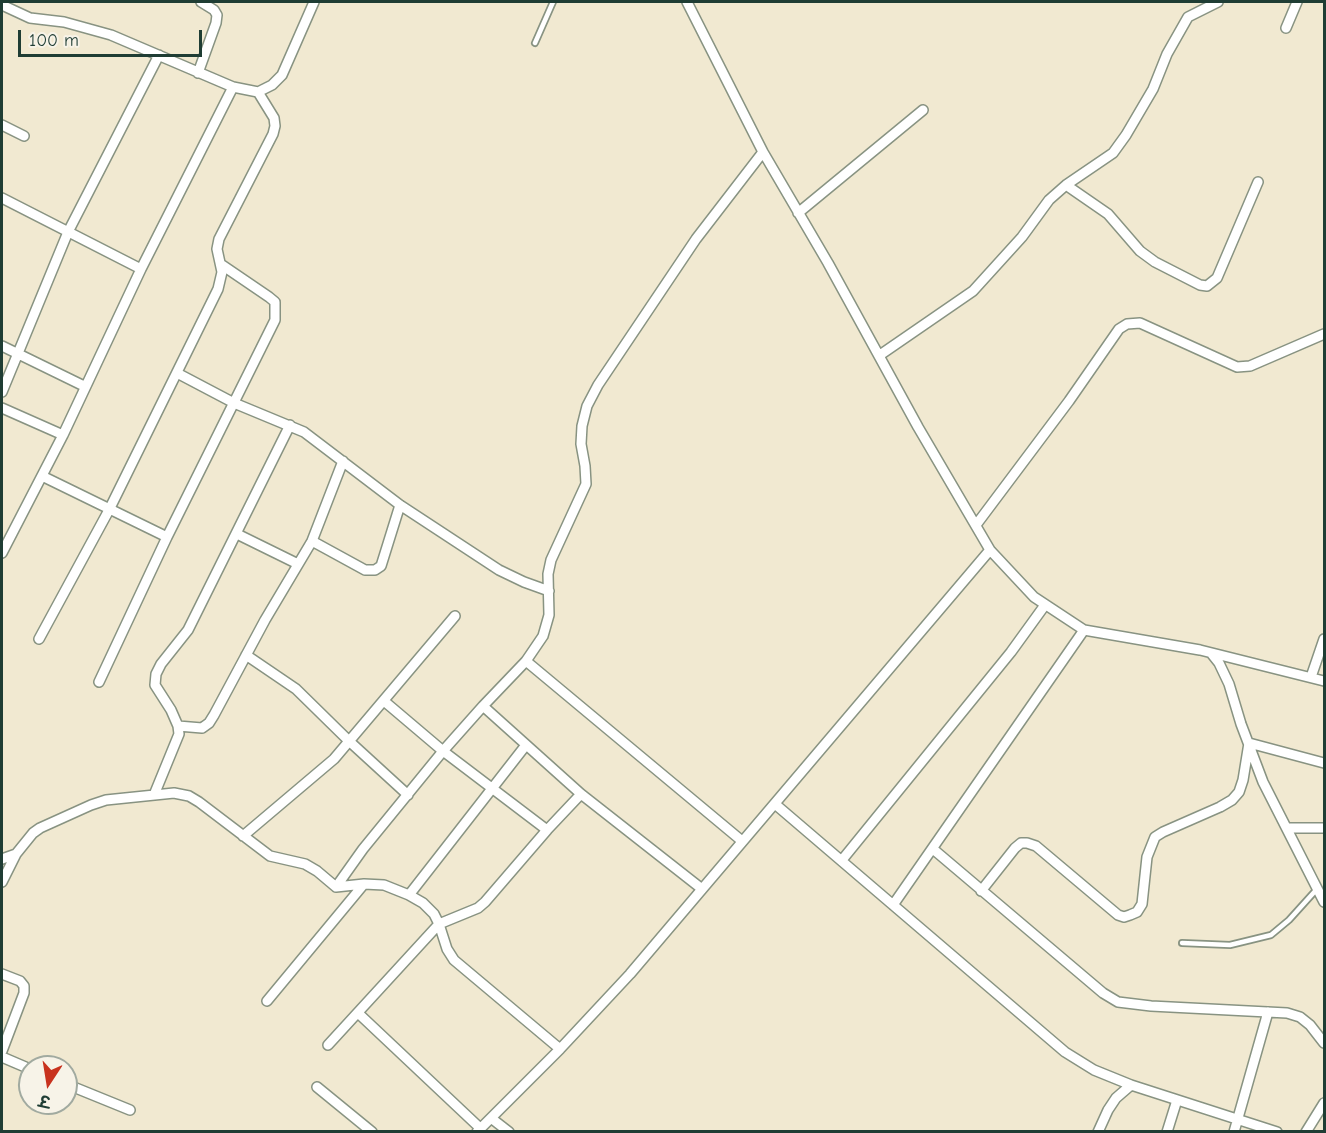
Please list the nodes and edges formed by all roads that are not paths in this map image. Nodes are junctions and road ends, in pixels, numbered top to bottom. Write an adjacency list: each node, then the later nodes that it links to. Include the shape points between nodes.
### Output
1 (201, 2): 11 (street, via 217,15)
2 (314, 2): 13 (street, via 282,75)
3 (553, 2): 9 (lane)
4 (687, 2): 17 (street)
5 (1218, 2): 19 (street, via 1188,17 1153,89 1113,153)
6 (1297, 2): 8 (street)
7 (2, 5): 10 (street, via 30,18 100,31)
8 (1286, 28)
9 (535, 43)
10 (159, 55): 11 (street); 22 (street)
11 (198, 73): 12 (street)
12 (233, 87): 13 (street); 24 (street)
13 (258, 92): 23 (street, via 275,126 219,239 217,249)
14 (923, 110): 21 (street)
15 (2, 125): 16 (street)
16 (24, 136)
17 (763, 152): 21 (street); 47 (street, via 696,239 587,406 581,444 586,484 551,560)
18 (1258, 182): 19 (street, via 1217,278 1207,286 1155,262 1140,251 1108,214)
19 (1066, 185): 28 (street, via 1049,200 974,291)
20 (2, 198): 22 (street)
21 (798, 213): 28 (street)
22 (68, 232): 24 (street); 27 (street)
23 (222, 265): 29 (street, via 218,289); 32 (street, via 269,297 276,308 275,320)
24 (141, 269): 30 (street)
25 (1324, 334): 40 (street, via 1250,366 1237,367 1140,323 1127,324 1119,329)
26 (2, 346): 27 (street)
27 (19, 354): 30 (street); 31 (street)
28 (880, 355): 40 (street)
29 (177, 373): 32 (street); 39 (street)
30 (84, 386): 35 (street)
31 (2, 392)
32 (234, 402): 34 (street); 42 (street)
33 (2, 408): 35 (street)
34 (290, 425): 36 (street); 41 (street)
35 (63, 435): 37 (street)
36 (343, 461): 38 (street); 43 (street)
37 (42, 476): 39 (street); 45 (street)
38 (400, 504): 43 (street, via 381,566 375,570 365,570); 47 (street, via 499,570)
39 (109, 510): 42 (street); 51 (street)
40 (976, 525): 44 (street)
41 (237, 534): 46 (street); 61 (street, via 189,630 156,674 155,685)
42 (167, 537): 58 (street)
43 (312, 542): 46 (street)
44 (990, 550): 48 (street); 71 (street)
45 (2, 553)
46 (298, 564): 54 (street)
47 (549, 591): 55 (street, via 547,626)
48 (1045, 605): 50 (street); 80 (street)
49 (455, 616): 59 (street)
50 (1084, 630): 53 (street); 77 (street)
51 (39, 639)
52 (1324, 639): 56 (street)
53 (1211, 653): 56 (street); 63 (street, via 1229,684)
54 (246, 655): 61 (street, via 208,723 195,729); 62 (street, via 296,689)
55 (526, 662): 60 (street); 76 (street)
56 (1311, 677): 57 (street)
57 (1324, 681)
58 (99, 682)
59 (384, 701): 62 (street); 65 (street)
60 (483, 706): 64 (street); 65 (street)
61 (178, 726): 69 (street, via 177,741)
62 (349, 741): 70 (street); 75 (street, via 334,759)
63 (1248, 743): 66 (street); 72 (street); 86 (street, via 1243,780 1232,800 1155,837 1147,857 1142,904 1137,912 1118,915 1036,846 1027,843 1015,848)
64 (526, 745): 67 (street); 68 (street)
65 (443, 751): 67 (street); 70 (street)
66 (1324, 763)
67 (492, 789): 74 (street); 87 (street)
68 (581, 794): 74 (street); 84 (street)
69 (154, 795): 75 (street, via 189,796); 78 (street, via 106,800 76,810 33,832)
70 (408, 795): 83 (street)
71 (775, 804): 76 (street); 80 (street)
72 (1287, 828): 73 (street); 85 (street)
73 (1324, 828)
74 (547, 830): 90 (street, via 478,908)
75 (243, 836): 83 (street, via 270,856 305,864)
76 (742, 841): 84 (street)
77 (933, 849): 86 (street); 89 (street)
78 (16, 854): 79 (street); 81 (street)
79 (2, 859)
80 (842, 860): 89 (street)
81 (2, 882)
82 (364, 884): 83 (street); 87 (street, via 384,885); 93 (street)
83 (336, 887)
84 (702, 889): 98 (street)
85 (1317, 889): 88 (street); 91 (lane, via 1271,935 1230,945)
86 (981, 891): 95 (street, via 1118,1002)
87 (409, 895): 90 (street, via 428,909)
88 (1324, 902)
89 (893, 905): 102 (street, via 1065,1052 1094,1070)
90 (439, 924): 94 (street); 98 (street, via 454,960)
91 (1182, 943)
92 (2, 974): 99 (street, via 24,986)
93 (267, 1001)
94 (358, 1012): 97 (street); 110 (street)
95 (1268, 1012): 96 (street, via 1300,1017); 109 (street)
96 (1324, 1043)
97 (328, 1045)
98 (560, 1049): 108 (street)
99 (2, 1051)
100 (2, 1057): 101 (street)
101 (18, 1064)
102 (1131, 1085): 105 (street); 113 (street, via 1112,1104)
103 (317, 1087): 111 (street)
104 (78, 1089): 107 (street)
105 (1177, 1100): 109 (street); 114 (street)
106 (1324, 1103): 117 (street)
107 (130, 1110)
108 (491, 1118): 110 (street); 112 (street)
109 (1238, 1119): 115 (street); 116 (street)
110 (479, 1130)
111 (372, 1131)
112 (509, 1131)
113 (1098, 1131)
114 (1167, 1131)
115 (1234, 1131)
116 (1277, 1131)
117 (1306, 1131)

